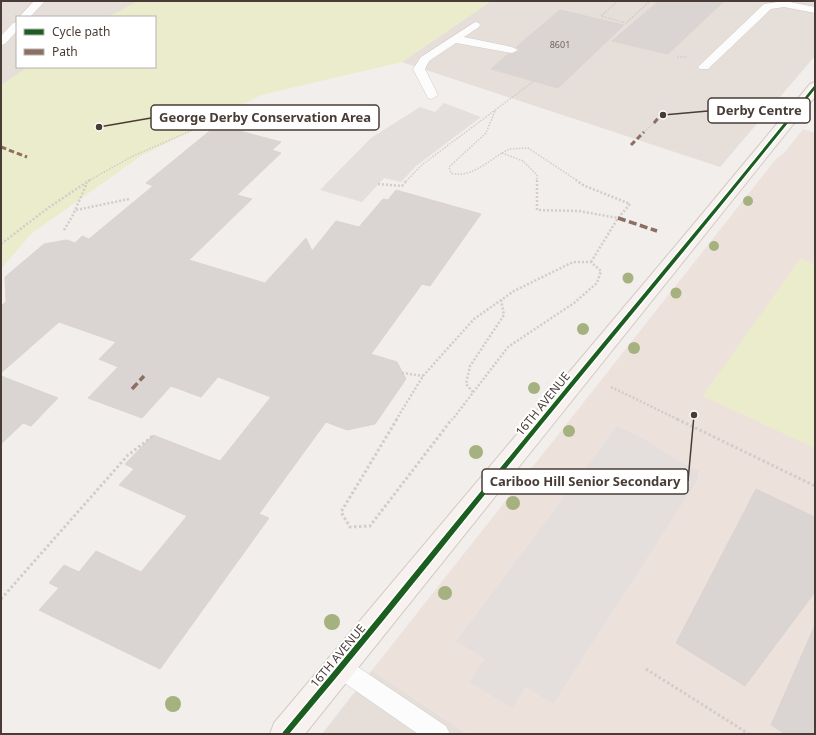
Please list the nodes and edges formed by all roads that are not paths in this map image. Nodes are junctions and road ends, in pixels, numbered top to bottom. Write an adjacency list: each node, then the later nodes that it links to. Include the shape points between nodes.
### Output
1 (40, 1): 3 (lane)
2 (815, 10): 9 (lane, via 784,4 768,6)
3 (25, 16)
4 (474, 25): 6 (lane)
5 (16, 26): 7 (lane)
6 (455, 40): 8 (lane); 11 (lane, via 420,64 419,69)
7 (1, 42)
8 (512, 50)
9 (704, 67)
10 (815, 87): 12 (street, 16TH AVENUE, via 740,183 572,384)
11 (432, 95)
12 (342, 668): 13 (street, 16TH AVENUE); 14 (lane)
13 (286, 734)
14 (438, 734)

